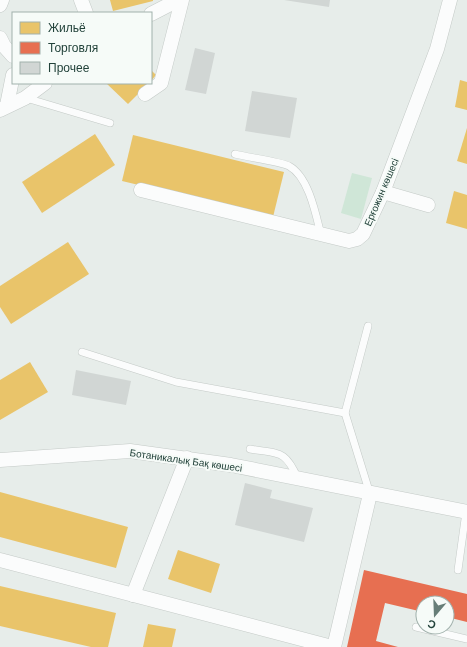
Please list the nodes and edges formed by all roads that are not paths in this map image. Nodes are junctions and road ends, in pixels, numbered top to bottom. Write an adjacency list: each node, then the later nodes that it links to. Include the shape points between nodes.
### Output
1 (2, 0): 6 (street)
2 (81, 0): 7 (street)
3 (178, 0): 8 (street)
4 (182, 0): 13 (street, via 162,84)
5 (450, 0): 19 (street, Ерғожин көшесі, via 437,49)
6 (0, 6)
7 (86, 12)
8 (152, 13)
9 (0, 38): 10 (street)
10 (12, 57)
11 (12, 79): 15 (street)
12 (44, 84): 14 (street)
13 (145, 94)
14 (25, 98): 15 (street); 16 (lane)
15 (4, 108)
16 (110, 123)
17 (235, 154): 21 (lane, via 289,166 300,177 311,196)
18 (141, 190): 21 (street, Ерғожин көшесі)
19 (383, 192): 20 (street); 21 (street, Ерғожин көшесі, via 363,234 357,239 349,242)
20 (428, 205)
21 (321, 235)
22 (368, 326): 24 (lane)
23 (82, 352): 24 (lane, via 176,382)
24 (345, 413): 29 (lane)
25 (250, 449): 28 (lane, via 282,455 291,464)
26 (187, 458): 27 (street, Ботаникалық Бақ көшесі, via 130,451); 28 (street, Ботаникалық Бақ көшесі); 33 (street)
27 (0, 460)
28 (298, 479): 29 (street, Ботаникалық Бақ көшесі)
29 (370, 494): 30 (street, Ботаникалық Бақ көшесі); 36 (street)
30 (466, 512): 32 (lane)
31 (0, 560): 33 (street)
32 (458, 570)
33 (133, 595): 36 (street)
34 (450, 635): 35 (lane)
35 (467, 639)
36 (333, 647)

